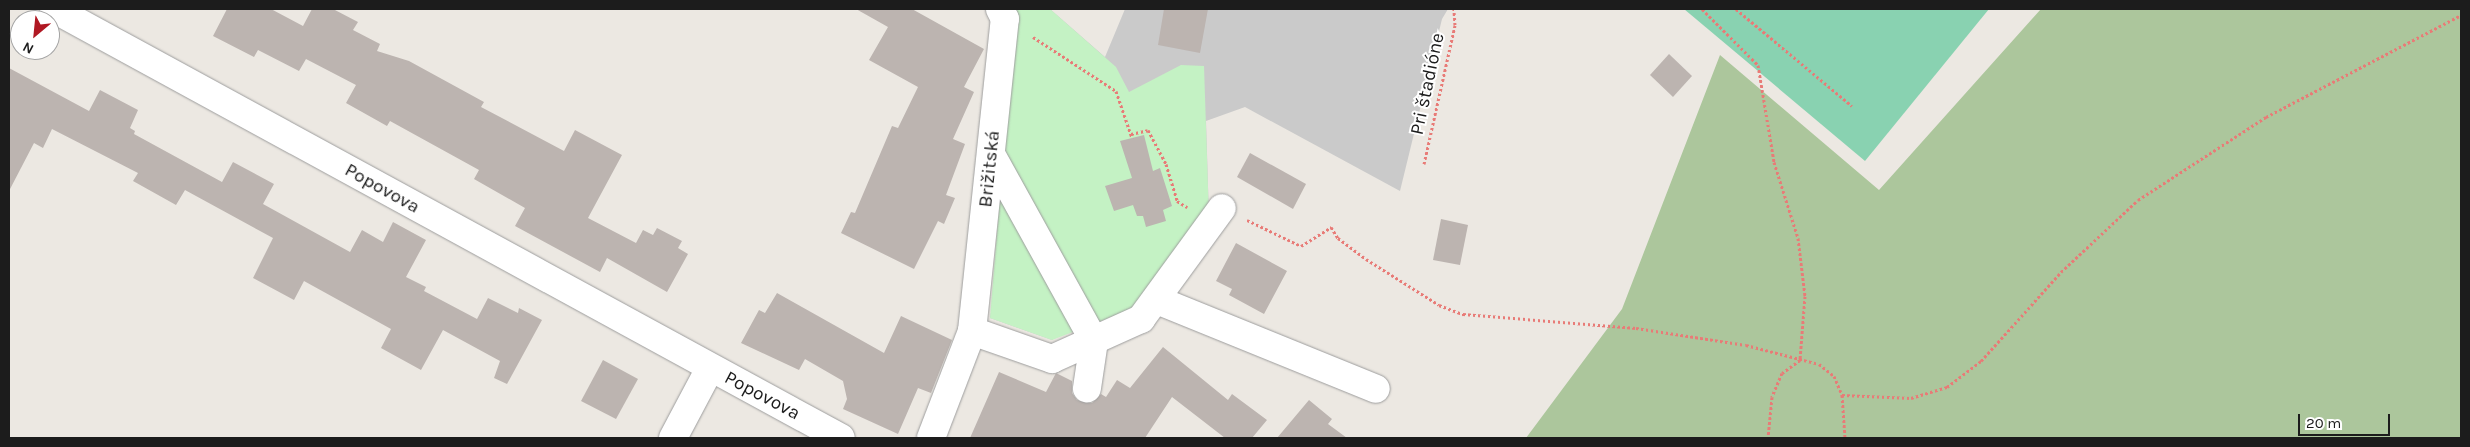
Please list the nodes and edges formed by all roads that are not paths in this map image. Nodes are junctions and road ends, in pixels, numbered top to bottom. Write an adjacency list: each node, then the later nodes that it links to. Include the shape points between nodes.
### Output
1 (54, 9): 8 (street, Popovova)
2 (1003, 14): 3 (street, Brižitská)
3 (992, 156): 6 (street, Brižitská); 7 (street)
4 (1222, 208): 5 (street)
5 (1157, 300): 7 (street, via 1141,319); 10 (street)
6 (972, 331): 7 (street, via 1052,359); 13 (street, Brižitská)
7 (1094, 341): 9 (street)
8 (710, 368): 11 (street, Popovova); 12 (street, Popovova)
9 (1087, 388)
10 (1376, 390)
11 (673, 438)
12 (841, 438)
13 (931, 438)

